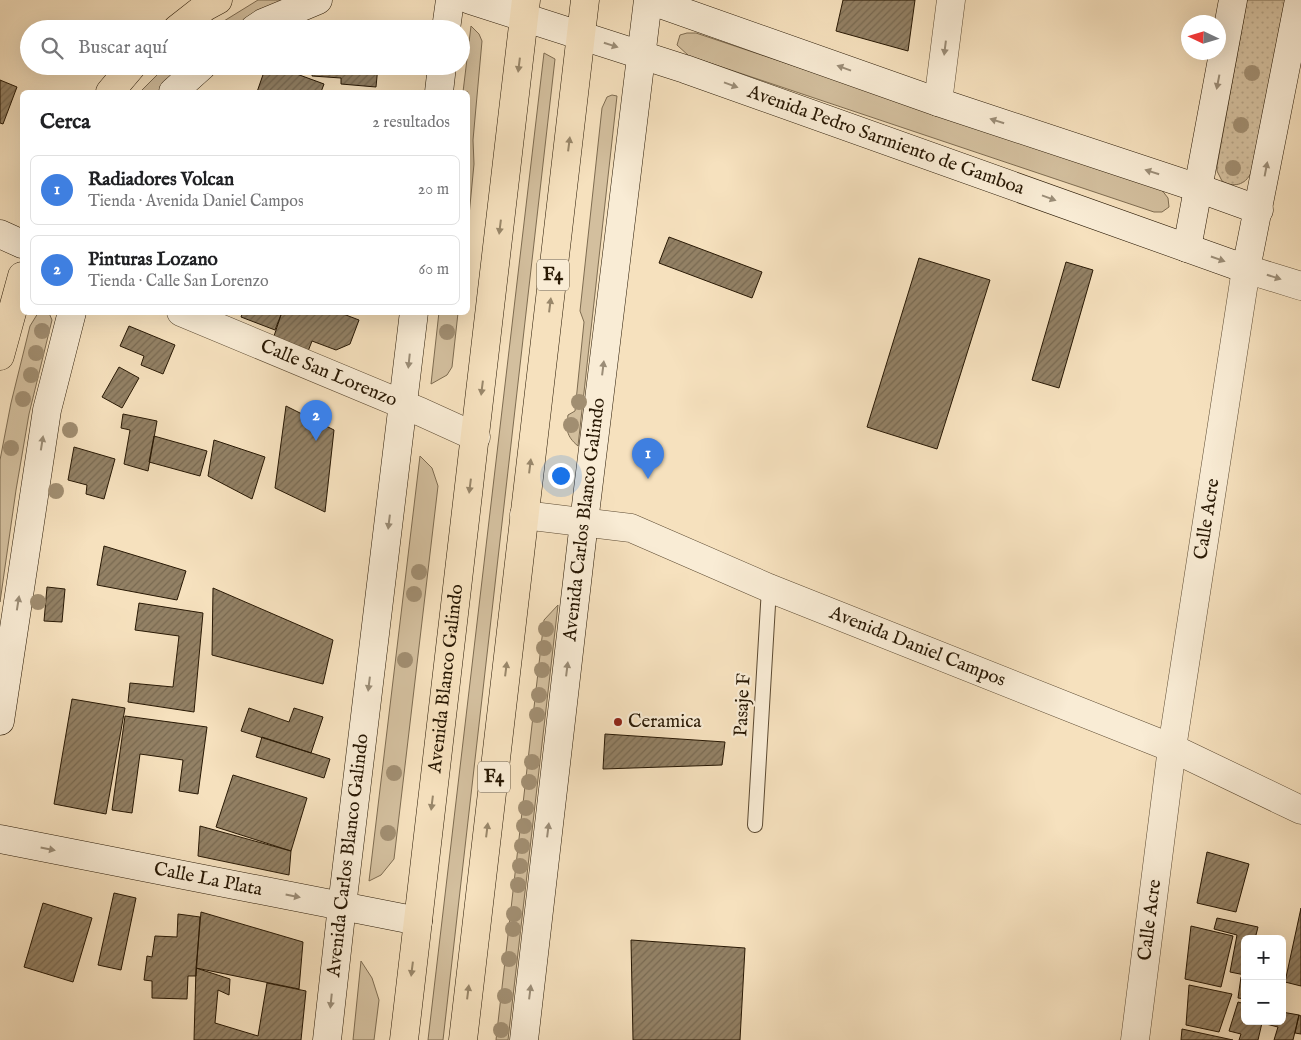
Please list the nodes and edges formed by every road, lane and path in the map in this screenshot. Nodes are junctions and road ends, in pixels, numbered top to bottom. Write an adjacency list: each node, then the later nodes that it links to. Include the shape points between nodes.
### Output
1 (218, 0): 11 (highway)
2 (318, 0): 12 (street)
3 (450, 0): 13 (street)
4 (470, 0): 10 (street, Avenida Pedro Sarmiento de Gamboa)
5 (585, 0): 14 (highway, F4)
6 (648, 0): 15 (street, Avenida Carlos Blanco Galindo); 22 (street, one-way to 6)
7 (951, 0): 22 (street, one-way to 22)
8 (1233, 0): 23 (street, one-way to 23)
9 (1299, 0): 24 (street, Calle Acre, one-way to 9)
10 (525, 8): 14 (street, Avenida Pedro Sarmiento de Gamboa); 36 (highway, one-way to 36)
11 (188, 20)
12 (270, 20)
13 (447, 20)
14 (582, 35): 15 (street, Avenida Pedro Sarmiento de Gamboa, one-way to 15); 37 (highway, F4, one-way to 14)
15 (642, 54): 27 (street, Avenida Pedro Sarmiento de Gamboa, one-way to 27); 38 (street, Avenida Carlos Blanco Galindo, one-way to 15)
16 (124, 75): 19 (highway)
17 (192, 75): 20 (street)
18 (441, 75): 21 (street)
19 (112, 90)
20 (175, 90)
21 (439, 90)
22 (938, 102): 23 (street, one-way to 22)
23 (1198, 188): 24 (street); 27 (street)
24 (1259, 210): 28 (street, Calle Acre)
25 (0, 234): 26 (street)
26 (20, 243)
27 (1187, 248): 28 (street, Avenida Pedro Sarmiento de Gamboa, one-way to 28)
28 (1246, 269): 30 (street, Avenida Pedro Sarmiento de Gamboa, one-way to 30); 41 (street, Calle Acre)
29 (20, 283): 34 (highway)
30 (1301, 286)
31 (71, 315): 40 (street, one-way to 31, via 47,410)
32 (188, 315): 35 (street, Calle San Lorenzo)
33 (414, 315): 35 (street, Avenida Carlos Blanco Galindo, one-way to 35)
34 (0, 356)
35 (404, 406): 36 (street, Calle San Lorenzo); 45 (street, Avenida Carlos Blanco Galindo, one-way to 45)
36 (476, 437): 46 (highway, Avenida Blanco Galindo, one-way to 46)
37 (524, 515): 38 (street, Avenida Daniel Campos); 49 (highway, F4, one-way to 37)
38 (584, 522): 39 (street, Avenida Daniel Campos, via 632,528); 50 (street, Avenida Carlos Blanco Galindo, one-way to 38)
39 (769, 588): 41 (street, Avenida Daniel Campos); 43 (lane, Pasaje F)
40 (0, 721)
41 (1172, 748): 42 (street, Avenida Daniel Campos); 51 (street, Calle Acre)
42 (1301, 810)
43 (755, 825)
44 (0, 839): 45 (street, Calle La Plata, one-way to 45)
45 (342, 906): 46 (street, Calle La Plata); 47 (street, Avenida Carlos Blanco Galindo, one-way to 47)
46 (418, 921): 48 (highway, one-way to 48)
47 (327, 1040)
48 (404, 1040)
49 (463, 1040)
50 (524, 1040)
51 (1135, 1040)

